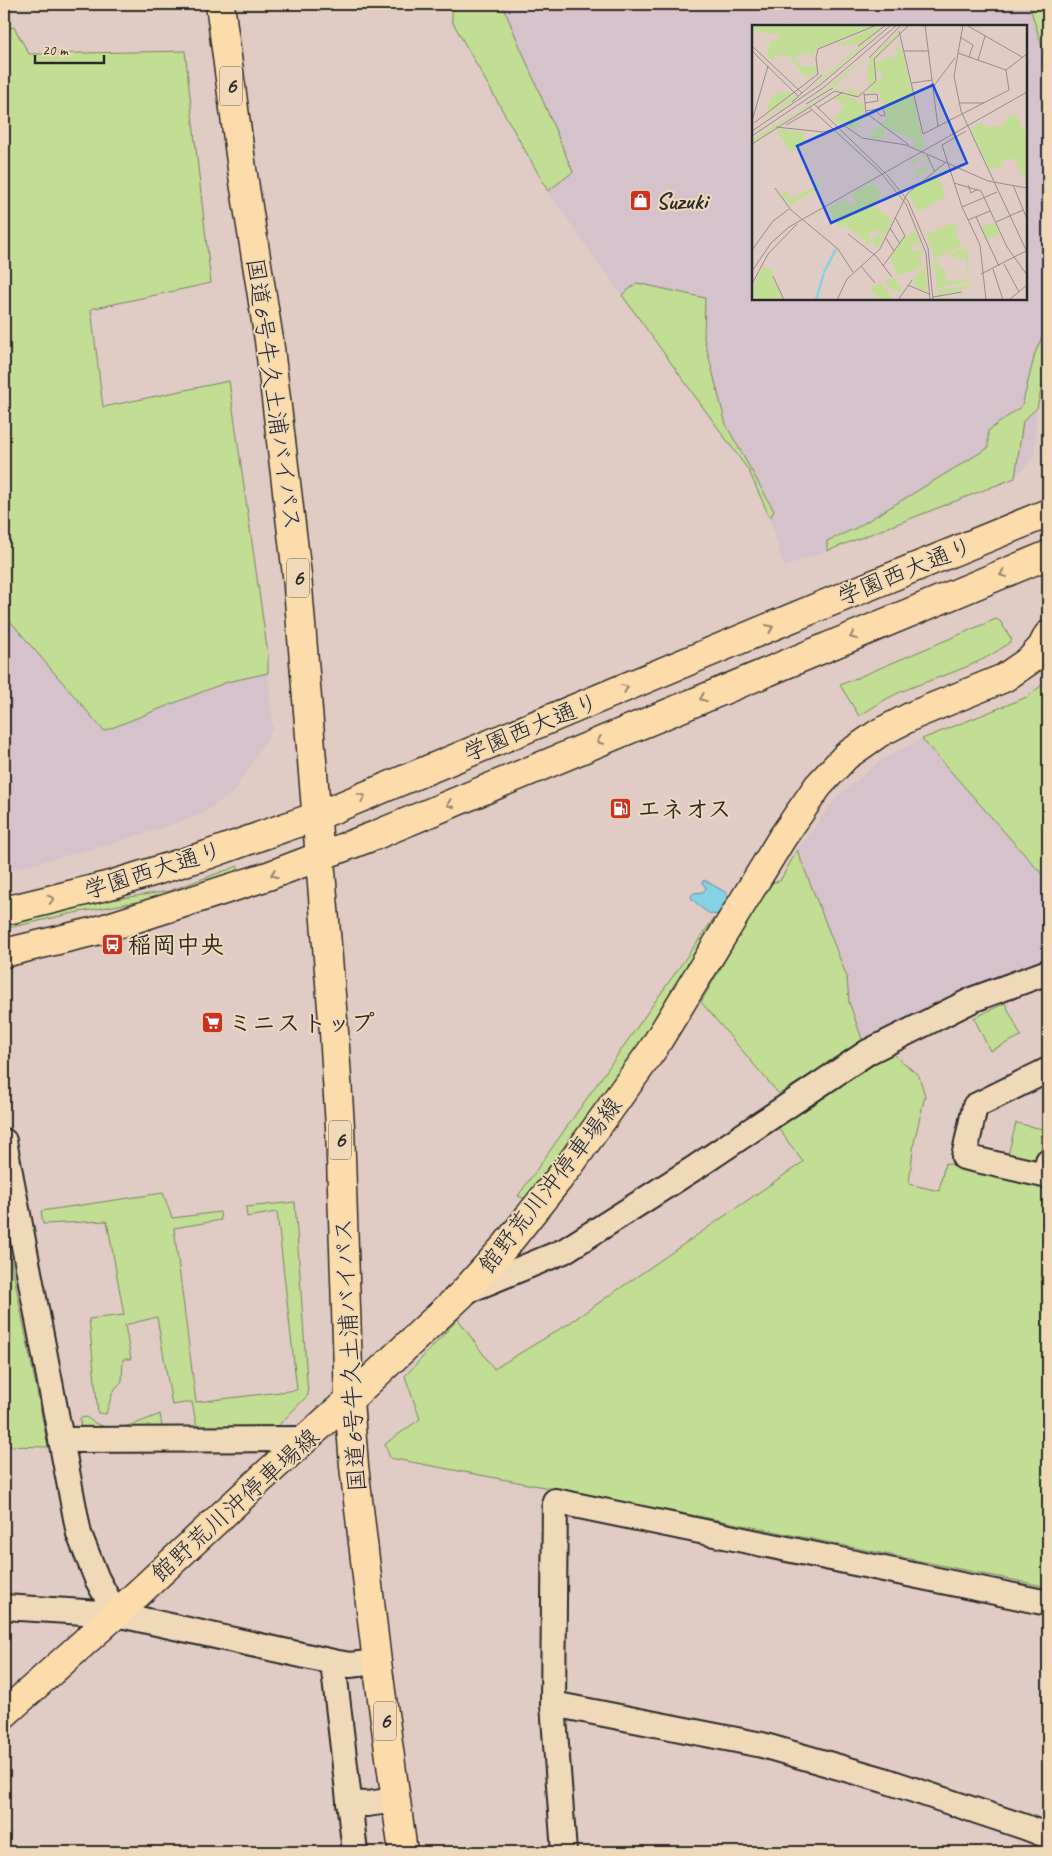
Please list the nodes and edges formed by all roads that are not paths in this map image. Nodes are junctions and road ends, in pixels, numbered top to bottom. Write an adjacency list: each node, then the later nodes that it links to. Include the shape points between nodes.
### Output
1 (220, 4): 5 (main road, 国道6号牛久土浦バイパス / 6, via 268,340 297,575)
2 (1048, 513): 5 (main road, 学園西大通り, one-way to 2)
3 (1048, 555): 6 (main road, 学園西大通り, one-way to 6)
4 (1048, 635): 13 (main road, 館野荒川沖停車場線, via 1030,660 1004,678 914,715 879,734 846,756 818,786 782,838 631,1081 569,1166)
5 (316, 816): 6 (main road, 6); 7 (main road, 学園西大通り, one-way to 5, via 207,855)
6 (320, 856): 8 (main road, 学園西大通り, one-way to 8, via 96,931); 14 (main road, 国道6号牛久土浦バイパス / 6, via 340,1127)
7 (4, 911)
8 (4, 953)
9 (1048, 972): 13 (street, via 974,999 868,1052 564,1251)
10 (1048, 1070): 12 (street, via 975,1106 964,1157 1044,1175)
11 (4, 1141): 15 (street)
12 (1048, 1161)
13 (462, 1294): 14 (main road, 館野荒川沖停車場線)
14 (349, 1400): 16 (main road, 館野荒川沖停車場線); 21 (main road, 国道6号牛久土浦バイパス / 6)
15 (61, 1440): 16 (street); 19 (street, via 79,1534 97,1579)
16 (306, 1440): 19 (main road, 館野荒川沖停車場線)
17 (1048, 1603): 22 (street, via 555,1501)
18 (4, 1608): 19 (street)
19 (116, 1614): 20 (street); 23 (main road, 館野荒川沖停車場線)
20 (333, 1662): 21 (street, via 350,1665); 25 (street)
21 (377, 1662): 24 (main road, 国道6号牛久土浦バイパス / 6)
22 (553, 1704): 26 (street, via 762,1745 884,1780); 30 (street)
23 (4, 1714)
24 (396, 1800): 25 (street); 29 (main road, 国道6号牛久土浦バイパス / 6)
25 (349, 1803): 28 (street)
26 (1025, 1827): 27 (street); 31 (street)
27 (1048, 1836)
28 (355, 1852)
29 (403, 1852)
30 (564, 1852)
31 (1041, 1852)

